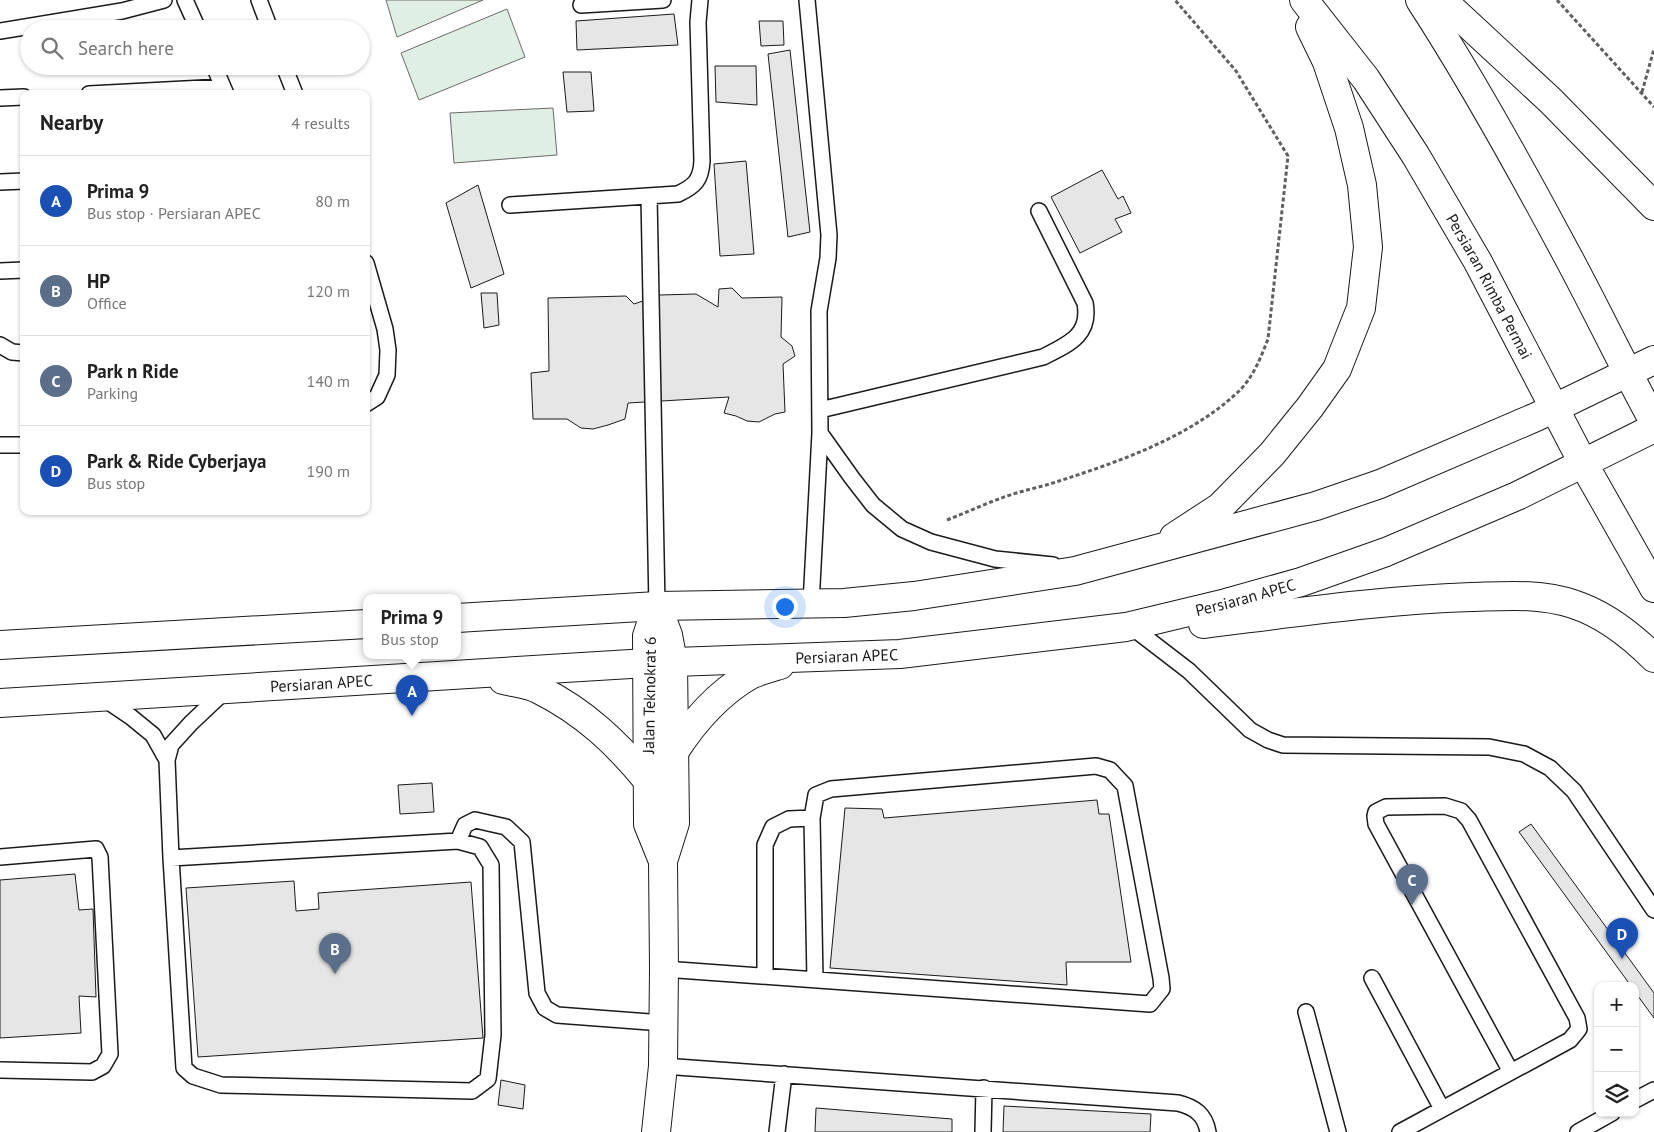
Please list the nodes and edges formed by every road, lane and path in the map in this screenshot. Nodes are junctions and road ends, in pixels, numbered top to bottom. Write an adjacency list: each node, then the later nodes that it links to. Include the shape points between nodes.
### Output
1 (164, 0): 14 (lane)
2 (185, 0): 15 (lane)
3 (259, 0): 16 (lane)
4 (663, 0): 13 (lane)
5 (700, 0): 30 (lane, via 701,175 691,188 678,194)
6 (807, 0): 43 (lane, via 829,234 819,311)
7 (1175, 0): 50 (path, via 1236,71 1288,156 1268,339 1260,361 1240,391 1202,420 1171,437 1116,461 1008,496)
8 (1297, 0): 51 (main road, via 1327,62 1349,128 1362,185 1368,247 1361,308 1337,369 1272,454 1220,507)
9 (1304, 0): 42 (main road, Persiaran Rimba Permai, via 1366,79 1416,156 1478,262)
10 (1420, 0): 40 (main road, via 1450,46 1559,240)
11 (1442, 0): 32 (main road, via 1551,101)
12 (1557, 0): 24 (path)
13 (581, 5)
14 (67, 20)
15 (194, 20)
16 (267, 20)
17 (20, 28): 18 (lane)
18 (0, 31)
19 (1654, 49): 24 (path)
20 (218, 75): 22 (lane)
21 (288, 75): 23 (lane)
22 (224, 90)
23 (293, 90)
24 (1642, 92): 27 (path)
25 (20, 97): 26 (lane)
26 (0, 98)
27 (1654, 107)
28 (20, 181): 29 (lane)
29 (0, 182)
30 (649, 196): 31 (lane); 55 (lane)
31 (510, 205)
32 (1654, 206)
33 (1039, 210): 43 (lane, via 1085,303 1088,316 1085,327 1076,337 1044,357)
34 (20, 270): 35 (lane)
35 (0, 271)
36 (370, 277): 41 (lane, via 388,350 386,375 377,397)
37 (0, 345): 38 (lane)
38 (20, 353)
39 (1654, 360): 40 (main road)
40 (1627, 373): 42 (main road); 44 (main road)
41 (370, 401)
42 (1554, 407): 49 (main road, Persiaran Rimba Permai); 51 (main road, via 1380,484 1316,506)
43 (820, 410): 46 (lane)
44 (1654, 422)
45 (1654, 428): 49 (main road, Persiaran APEC)
46 (820, 433): 50 (lane, via 873,505 902,529); 54 (lane)
47 (20, 445): 48 (lane)
48 (0, 446)
49 (1583, 463): 53 (main road, Persiaran Rimba Permai); 59 (main road, Persiaran APEC, via 1446,528 1301,582 1126,627)
50 (914, 534): 52 (lane, via 931,542 995,559 1063,566)
51 (1157, 549): 52 (main road)
52 (1100, 564): 54 (main road, via 1075,571 914,596)
53 (1654, 588)
54 (811, 604): 55 (main road)
55 (657, 606): 56 (main road); 63 (main road, Jalan Teknokrat 6, via 668,635)
56 (461, 618)
57 (363, 624): 60 (main road)
58 (1137, 631): 59 (main road); 62 (main road, via 1427,598 1530,595 1573,604 1606,619); 76 (lane, via 1189,671 1250,730 1283,745 1489,747 1524,754 1550,768 1574,791)
59 (1038, 637): 61 (main road, Persiaran APEC, via 900,654)
60 (0, 645)
61 (808, 656): 63 (main road, Persiaran APEC); 68 (main road, via 752,675 728,690 691,726)
62 (1654, 658)
63 (660, 663): 64 (main road, Persiaran APEC); 68 (main road, Jalan Teknokrat 6); 70 (main road, Jalan Teknokrat 6)
64 (478, 673): 65 (main road, Persiaran APEC); 70 (main road, via 538,689 580,714 625,752)
65 (227, 689): 66 (main road, Persiaran APEC); 69 (lane, via 171,745)
66 (101, 697): 67 (main road, Persiaran APEC); 69 (lane, via 153,735)
67 (0, 703)
68 (674, 752): 75 (main road, Jalan Teknokrat 6, via 675,823)
69 (167, 760): 74 (lane)
70 (648, 781): 75 (main road, Jalan Teknokrat 6, via 648,824)
71 (812, 818): 78 (lane, via 788,819 773,827 765,845); 80 (lane); 80 (lane, via 816,794 831,789 1096,766 1110,770 1125,786 1162,989 1150,1004)
72 (458, 841): 74 (lane); 74 (lane, via 480,848 491,865 493,1035 488,1079 472,1092 221,1085 193,1076 184,1068); 82 (lane, via 465,825 475,820 506,827 522,842 537,993 545,1008 558,1015)
73 (0, 857): 84 (lane, via 96,849 100,857 110,1054 103,1066 92,1072)
74 (171, 858)
75 (662, 861): 77 (main road, Jalan Teknokrat 6)
76 (1654, 910)
77 (664, 969): 78 (lane); 82 (main road, Jalan Teknokrat 6)
78 (765, 976): 80 (lane)
79 (1372, 978): 90 (lane)
80 (815, 980)
81 (1306, 1012): 96 (lane)
82 (663, 1023): 83 (main road, Jalan Teknokrat 6)
83 (663, 1066): 86 (lane); 92 (main road, Jalan Teknokrat 6)
84 (0, 1070)
85 (1511, 1072): 85 (lane, via 1376,824 1374,816 1380,809 1445,806 1461,810 1577,1018 1579,1029 1570,1040); 90 (lane)
86 (784, 1074): 87 (lane); 93 (lane)
87 (984, 1088): 94 (lane); 95 (lane, via 1178,1103 1192,1106 1201,1114)
88 (1654, 1090): 89 (lane)
89 (1639, 1098)
90 (1442, 1109): 97 (lane)
91 (1605, 1117): 98 (lane)
92 (656, 1132)
93 (777, 1132)
94 (983, 1132)
95 (1208, 1132)
96 (1338, 1132)
97 (1400, 1132)
98 (1578, 1132)

